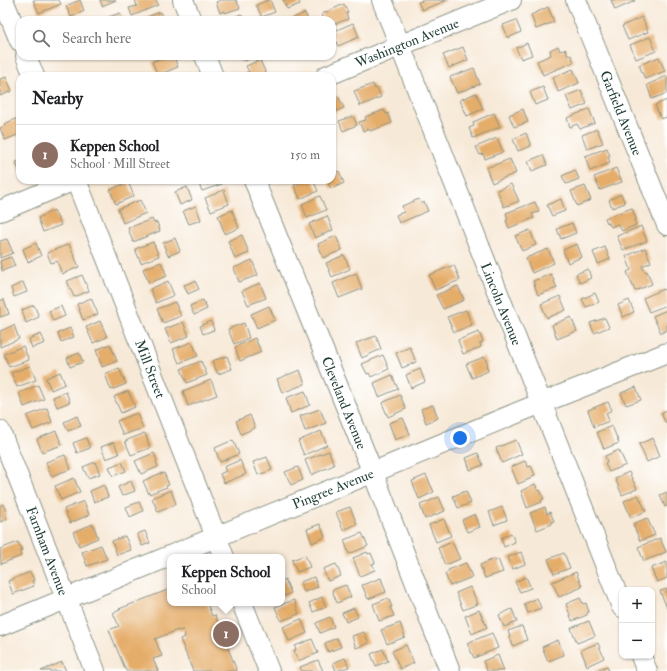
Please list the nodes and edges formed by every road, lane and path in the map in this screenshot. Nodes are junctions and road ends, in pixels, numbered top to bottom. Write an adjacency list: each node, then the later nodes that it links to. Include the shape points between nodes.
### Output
1 (3, 0): 7 (street)
2 (183, 0): 6 (street)
3 (382, 0): 8 (street, Lincoln Avenue)
4 (511, 0): 8 (street, Washington Avenue)
5 (576, 0): 18 (street, Garfield Avenue)
6 (189, 16)
7 (16, 31)
8 (400, 46): 13 (street, Washington Avenue); 20 (street, Lincoln Avenue)
9 (28, 60): 11 (street)
10 (206, 60): 12 (street)
11 (32, 72)
12 (211, 72)
13 (336, 72)
14 (65, 184): 17 (street)
15 (77, 184): 23 (street, Mill Street)
16 (256, 184): 22 (street, Cleveland Avenue)
17 (0, 211)
18 (667, 225)
19 (667, 353): 20 (street, Pingree Avenue)
20 (541, 403): 22 (street, Pingree Avenue); 28 (street, Lincoln Avenue)
21 (0, 431): 27 (street, Farnham Avenue)
22 (373, 473): 23 (street, Pingree Avenue); 34 (street, Cleveland Avenue)
23 (216, 537): 24 (street, Pingree Avenue); 25 (street, Mill Street)
24 (175, 554)
25 (223, 554)
26 (167, 557): 27 (street, Pingree Avenue)
27 (66, 599): 30 (street, Pingree Avenue); 32 (street, Farnham Avenue)
28 (619, 599)
29 (243, 606): 33 (street)
30 (0, 626)
31 (642, 659): 35 (street)
32 (95, 671)
33 (270, 671)
34 (450, 671)
35 (647, 671)

